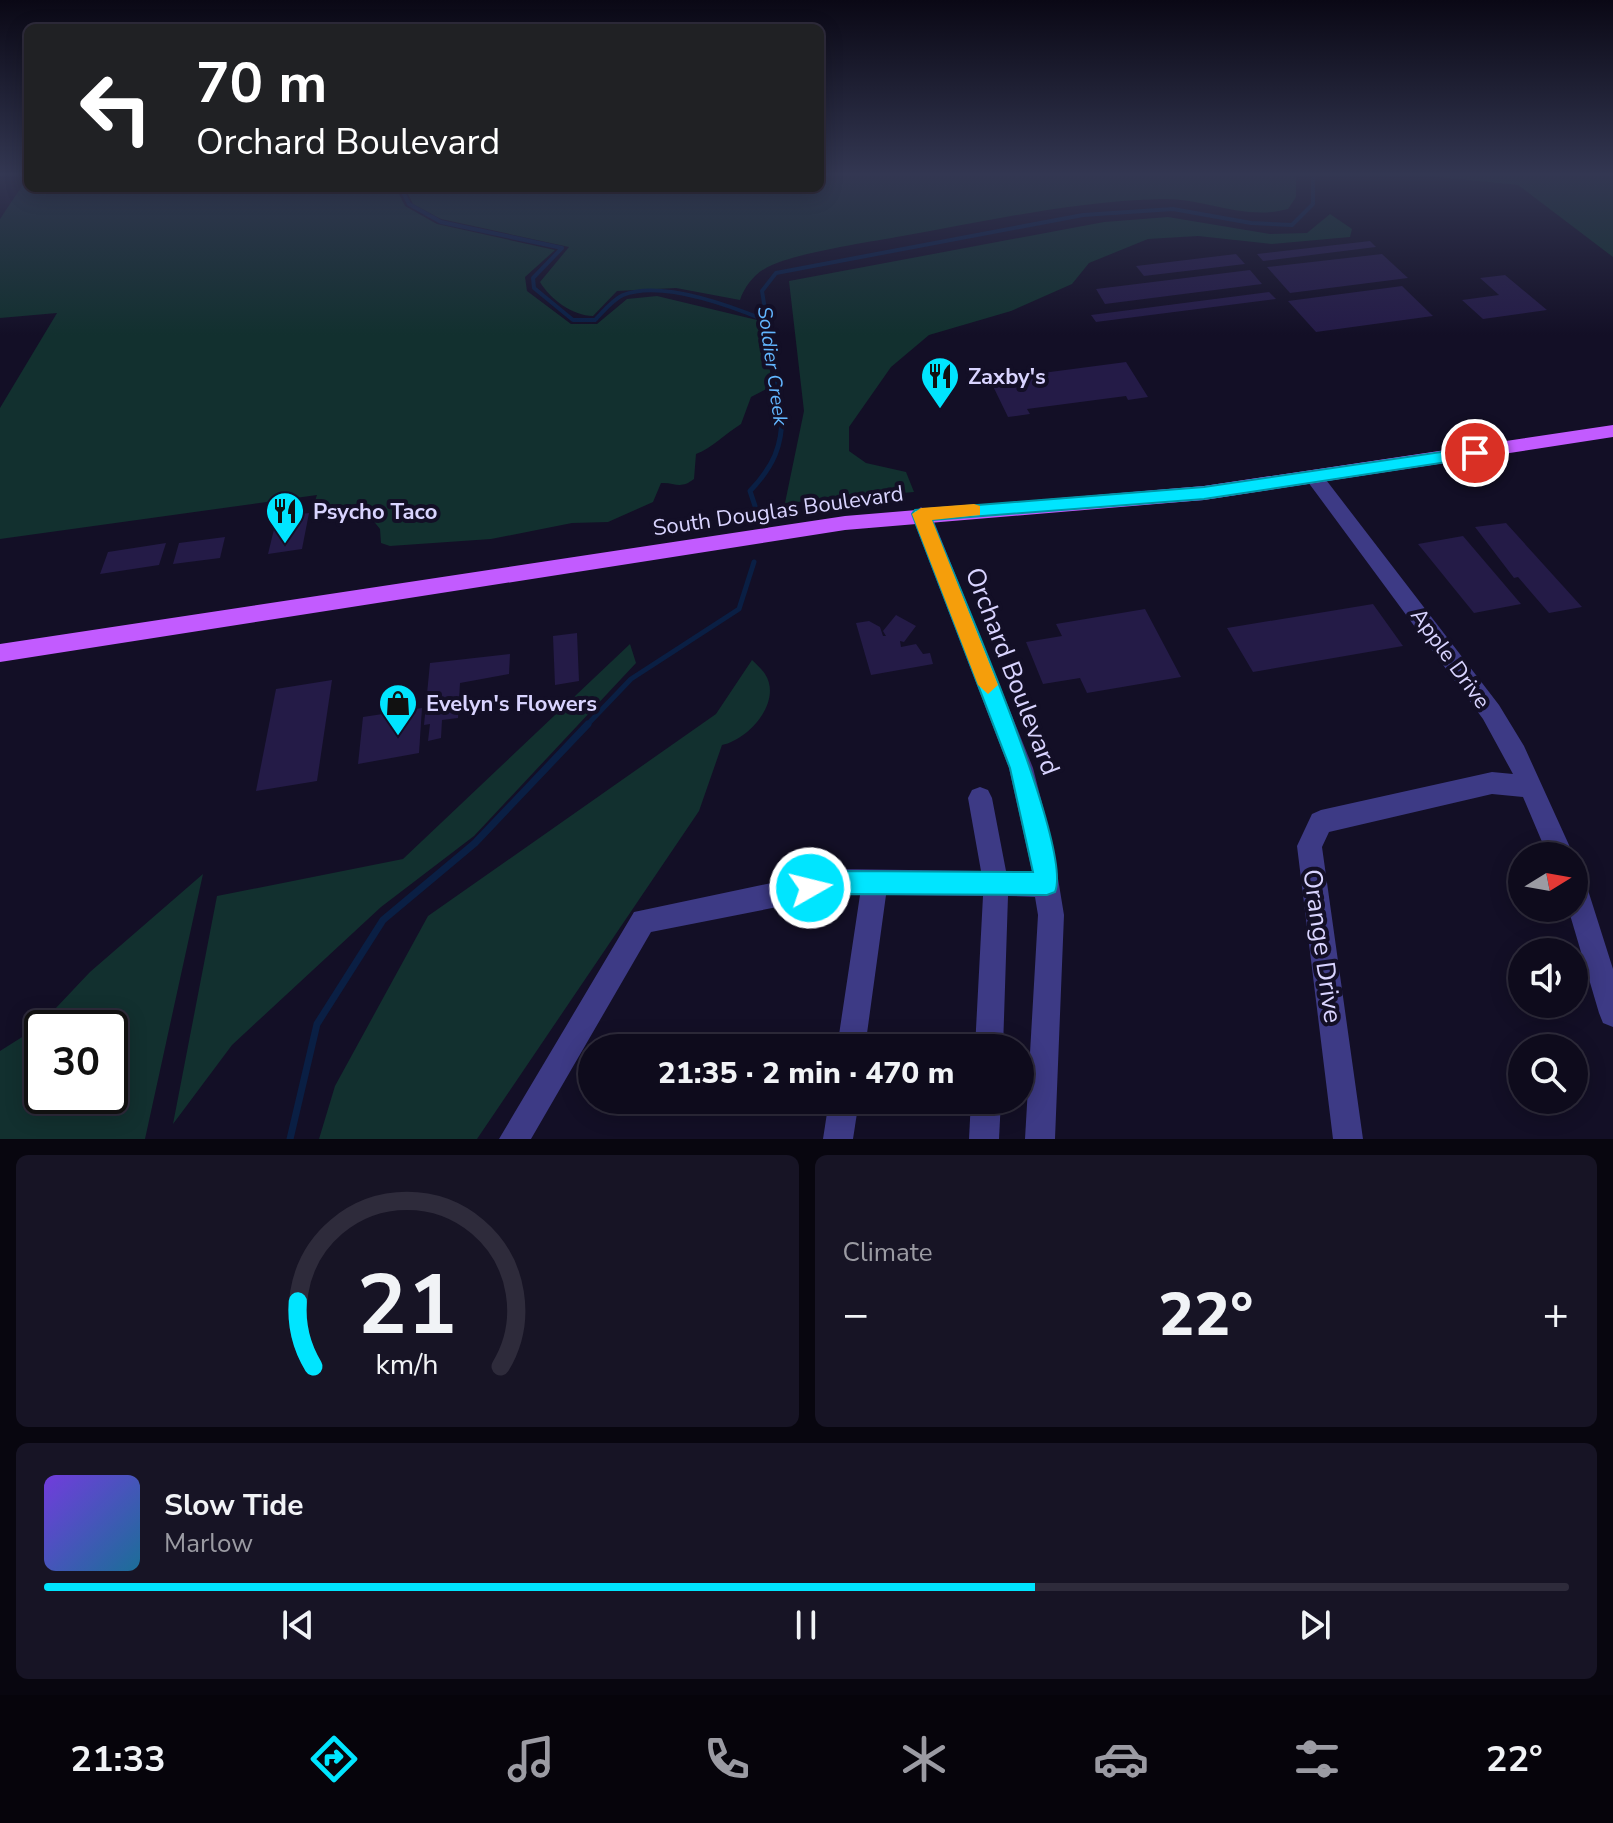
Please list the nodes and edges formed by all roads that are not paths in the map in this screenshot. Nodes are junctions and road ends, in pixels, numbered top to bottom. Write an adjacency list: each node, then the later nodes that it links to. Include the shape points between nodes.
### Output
1 (1613, 431): 2 (main road, South Douglas Boulevard)
2 (1314, 477): 3 (main road, South Douglas Boulevard, via 1158,498); 5 (street, Apple Drive, via 1491,712)
3 (921, 514): 4 (main road, South Douglas Boulevard); 10 (street, Orchard Boulevard, via 1021,768)
4 (0, 653)
5 (1528, 786): 7 (street, Apple Drive); 21 (street, Orange Drive, via 1492,783 1321,822 1309,846)
6 (980, 798): 9 (street, via 994,841)
7 (1554, 842)
8 (875, 883): 9 (street); 13 (street); 17 (street, via 838,882 643,921)
9 (997, 884): 10 (street); 14 (street)
10 (1047, 884): 20 (street, Orchard Boulevard, via 1051,915)
11 (1585, 922): 12 (street)
12 (1613, 1013)
13 (853, 1034)
14 (990, 1034)
15 (842, 1114): 18 (street)
16 (985, 1114): 19 (street)
17 (514, 1139)
18 (838, 1139)
19 (984, 1139)
20 (1040, 1139)
21 (1348, 1139)

